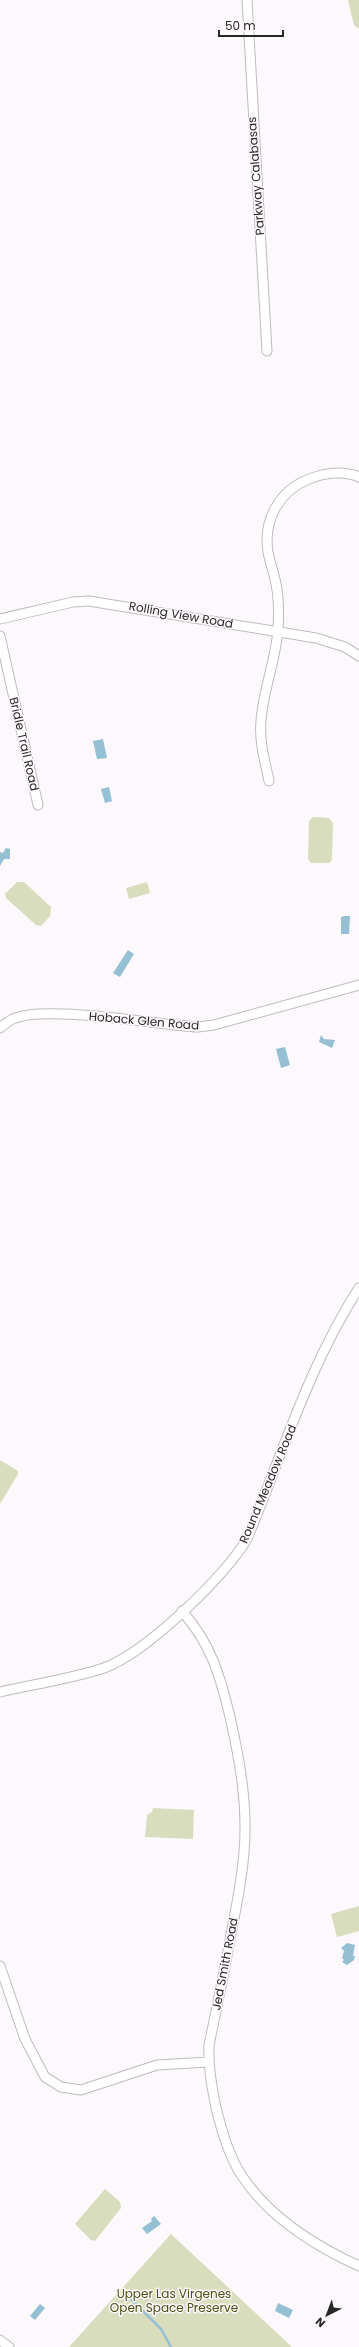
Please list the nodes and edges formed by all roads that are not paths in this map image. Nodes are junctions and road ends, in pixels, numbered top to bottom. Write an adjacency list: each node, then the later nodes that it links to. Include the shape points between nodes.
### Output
1 (247, 0): 2 (street, Parkway Calabasas)
2 (267, 351)
3 (359, 478): 5 (street, via 326,474 309,479 282,497 274,510 266,535 279,607)
4 (0, 619): 5 (street, Rolling View Road, via 73,602 89,602)
5 (278, 631): 7 (street, Rolling View Road, via 316,638 344,647); 8 (street, via 261,720 261,745)
6 (0, 636): 9 (street, Bridle Trail Road)
7 (359, 656)
8 (269, 781)
9 (38, 804)
10 (359, 985): 11 (street, Hoback Glen Road, via 206,1026 44,1014 13,1018)
11 (0, 1028)
12 (359, 1288): 13 (street, Round Meadow Road, via 315,1370 247,1539 221,1575)
13 (182, 1611): 14 (street, Round Meadow Road, via 136,1650 105,1667); 16 (street, Jed Smith Road, via 199,1632 220,1675 235,1740 244,1800 245,1843 242,1872 209,2045)
14 (0, 1692)
15 (0, 1966): 16 (street, via 24,2039 45,2077 61,2087 81,2090 156,2065)
16 (209, 2062): 17 (street, Jed Smith Road, via 221,2130 242,2176 277,2215 324,2248)
17 (359, 2266)
18 (0, 2340): 19 (street)
19 (9, 2347)

